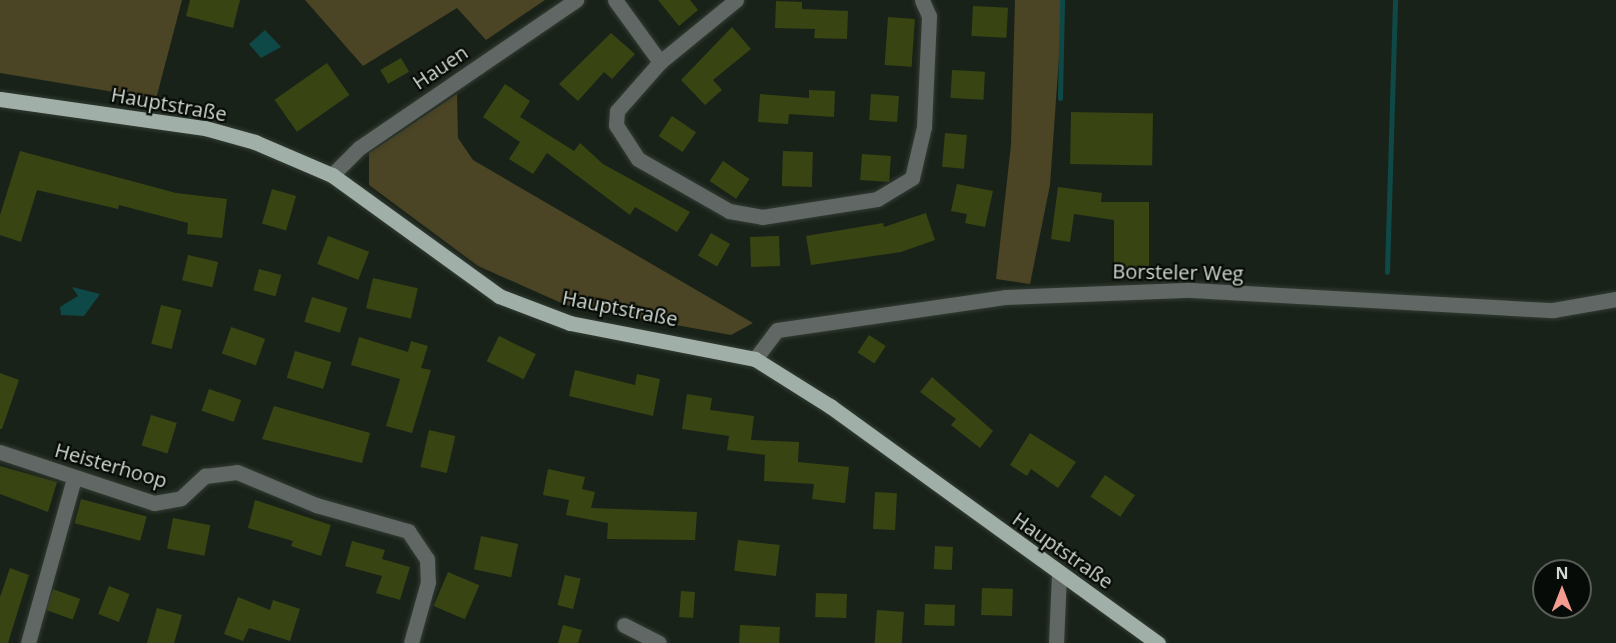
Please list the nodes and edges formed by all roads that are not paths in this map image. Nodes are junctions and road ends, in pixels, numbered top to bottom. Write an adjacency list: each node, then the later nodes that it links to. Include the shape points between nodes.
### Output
1 (576, 0): 7 (street, Hauen, via 359,148)
2 (615, 0): 5 (street)
3 (736, 0): 5 (street)
4 (922, 0): 5 (street, via 929,16 919,164 899,190 877,199 745,217 638,159 620,136 617,111)
5 (660, 62)
6 (0, 99): 7 (main road, Hauptstraße, via 205,128 302,159)
7 (332, 175): 9 (main road, Hauptstraße, via 499,296 570,323)
8 (1616, 299): 9 (street, Borsteler Weg, via 1553,310 1191,291 1005,297 777,330)
9 (755, 359): 12 (main road, Hauptstraße, via 830,406)
10 (0, 452): 11 (street, Heisterhoop)
11 (74, 478): 14 (street); 15 (street, Heisterhoop, via 168,504 205,476 237,472 316,505 408,531 427,559 428,582)
12 (1059, 573): 17 (street); 18 (main road, Hauptstraße)
13 (624, 625): 16 (street)
14 (28, 643)
15 (411, 643)
16 (659, 643)
17 (1056, 643)
18 (1158, 643)

